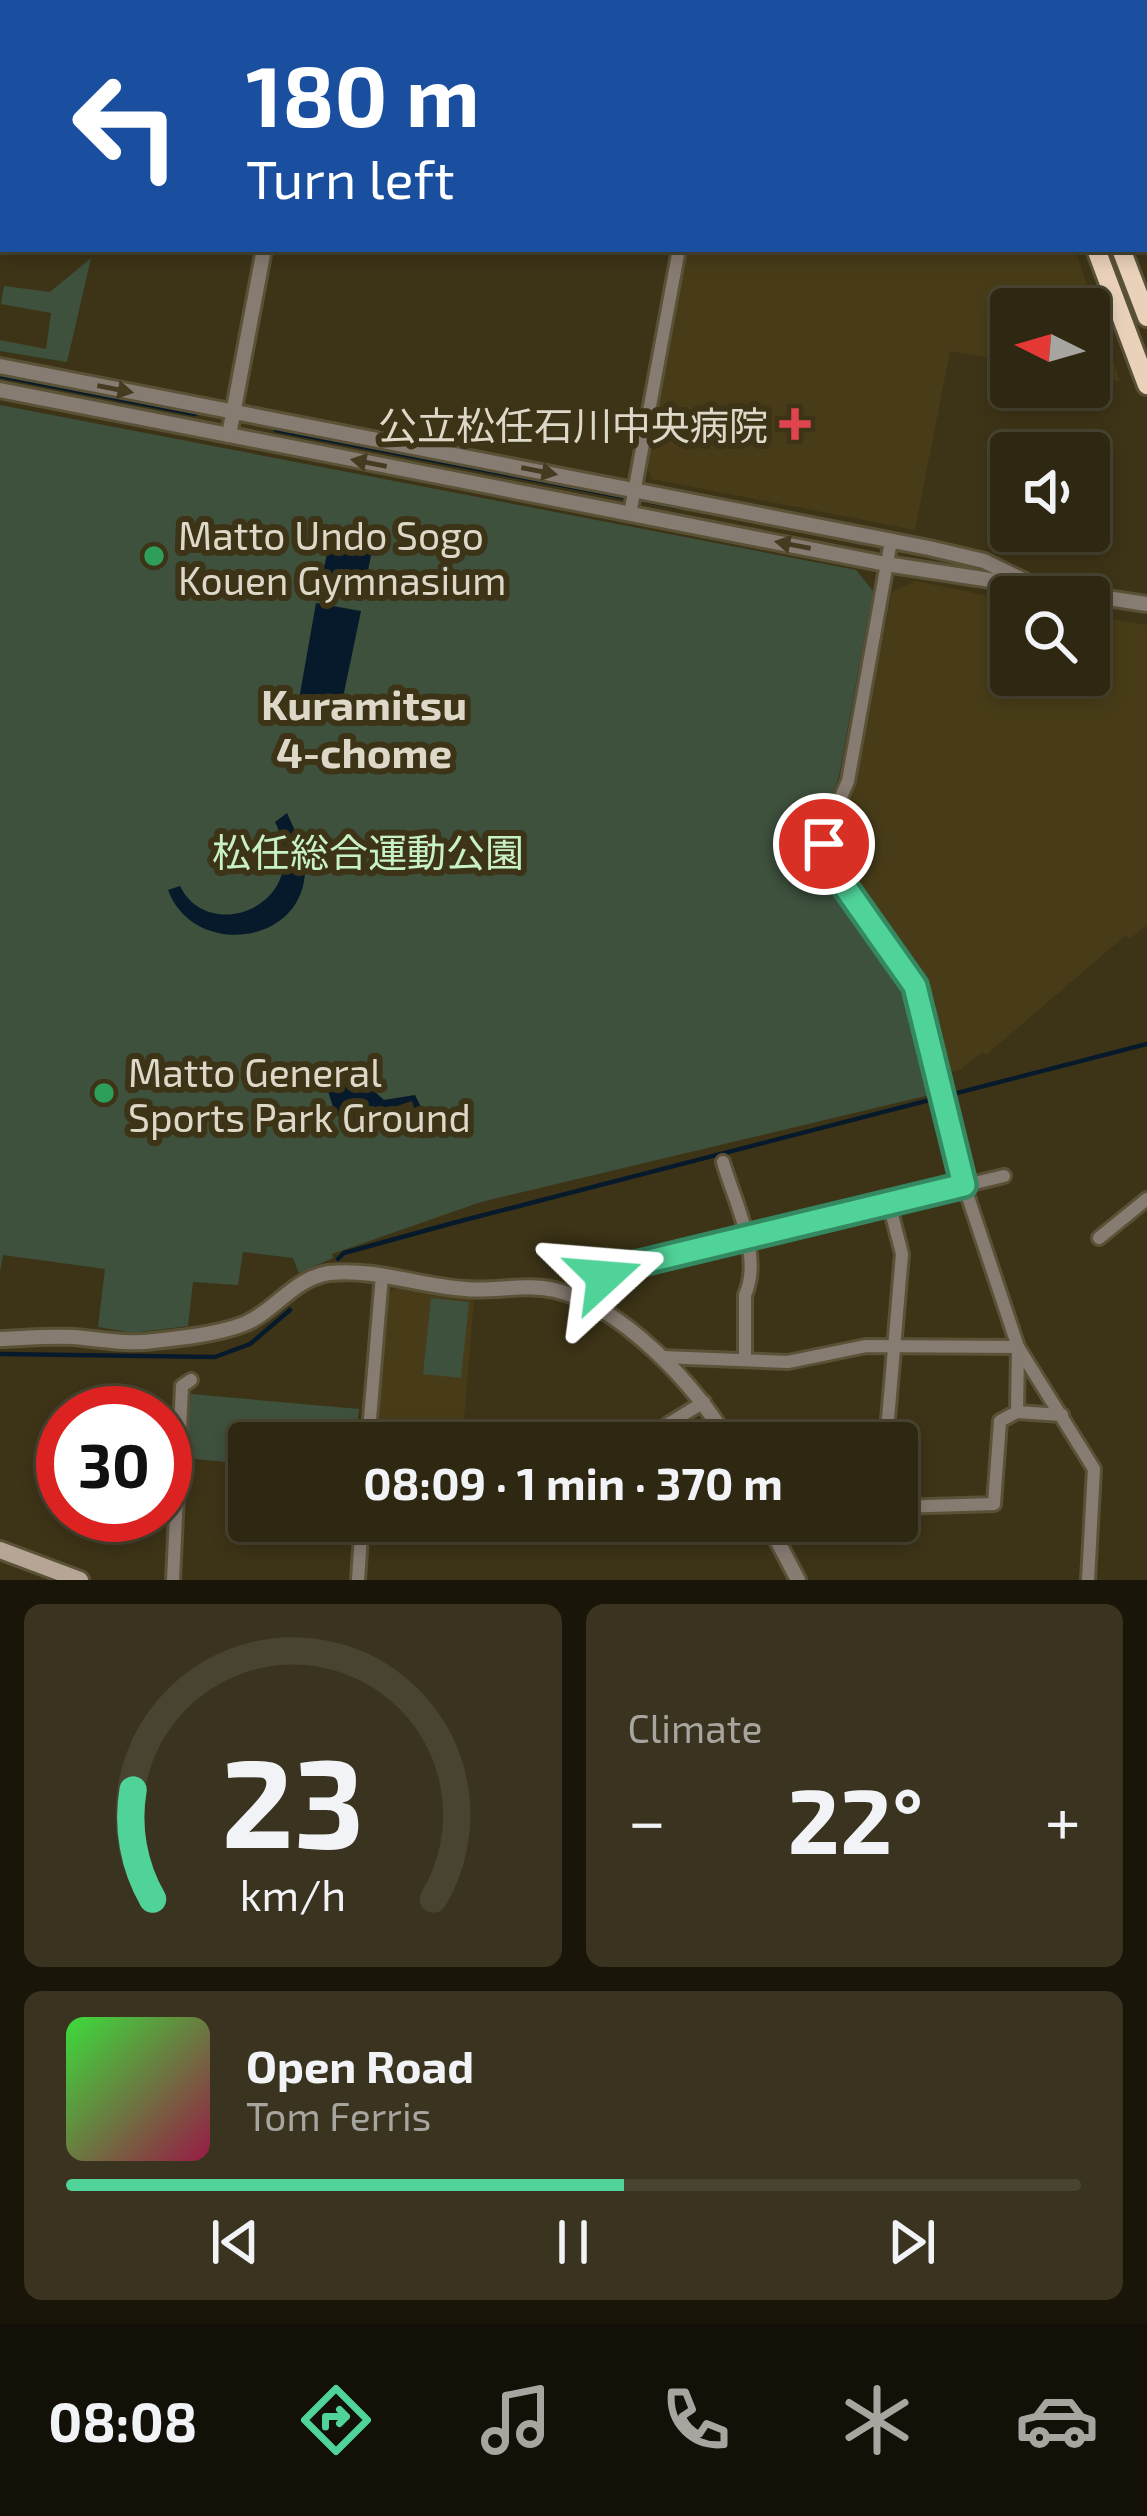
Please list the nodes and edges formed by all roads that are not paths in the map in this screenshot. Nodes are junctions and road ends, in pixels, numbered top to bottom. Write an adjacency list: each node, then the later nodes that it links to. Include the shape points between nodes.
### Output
1 (263, 252): 9 (street)
2 (678, 252): 11 (street)
3 (1097, 252): 7 (highway)
4 (1122, 252): 5 (highway)
5 (1147, 317)
6 (0, 366): 9 (street, one-way to 9)
7 (1147, 385)
8 (0, 390): 10 (street)
9 (233, 413): 10 (street); 11 (street, one-way to 11)
10 (229, 435): 12 (street, one-way to 10)
11 (635, 489): 12 (street); 13 (street)
12 (630, 514): 16 (street, one-way to 12)
13 (834, 529): 14 (street); 16 (street)
14 (891, 541): 15 (street); 17 (street)
15 (929, 548): 18 (street); 19 (street)
16 (830, 552): 17 (street)
17 (886, 564): 18 (street); 25 (street, via 848,781 824,844 831,867 915,986)
18 (925, 571): 20 (street)
19 (1016, 576)
20 (990, 582)
21 (1110, 598): 22 (street)
22 (1147, 604)
23 (722, 1162): 28 (street)
24 (1004, 1176): 25 (street)
25 (964, 1185): 27 (street); 34 (street)
26 (1147, 1199): 29 (street)
27 (889, 1204): 28 (street); 33 (street, via 902,1254)
28 (746, 1238): 31 (street, via 620,1268); 36 (street)
29 (1099, 1238)
30 (382, 1274): 31 (street, via 466,1290 527,1286); 32 (street, via 328,1273 246,1323 149,1342); 41 (street)
31 (580, 1300): 35 (street)
32 (0, 1339)
33 (895, 1345): 34 (street); 36 (street); 44 (street)
34 (1018, 1347): 39 (street); 40 (street)
35 (662, 1357): 36 (street); 38 (street)
36 (745, 1360)
37 (191, 1380): 50 (street, via 182,1386)
38 (704, 1402): 42 (street); 43 (street)
39 (1017, 1412): 40 (street); 45 (street, via 1000,1421 994,1504)
40 (1061, 1415): 53 (street, via 1094,1469)
41 (370, 1422)
42 (671, 1422)
43 (716, 1422)
44 (888, 1422)
45 (918, 1506)
46 (361, 1542): 51 (street)
47 (778, 1542): 52 (street)
48 (0, 1550): 49 (main road)
49 (80, 1580)
50 (173, 1580)
51 (358, 1580)
52 (798, 1580)
53 (1088, 1580)

